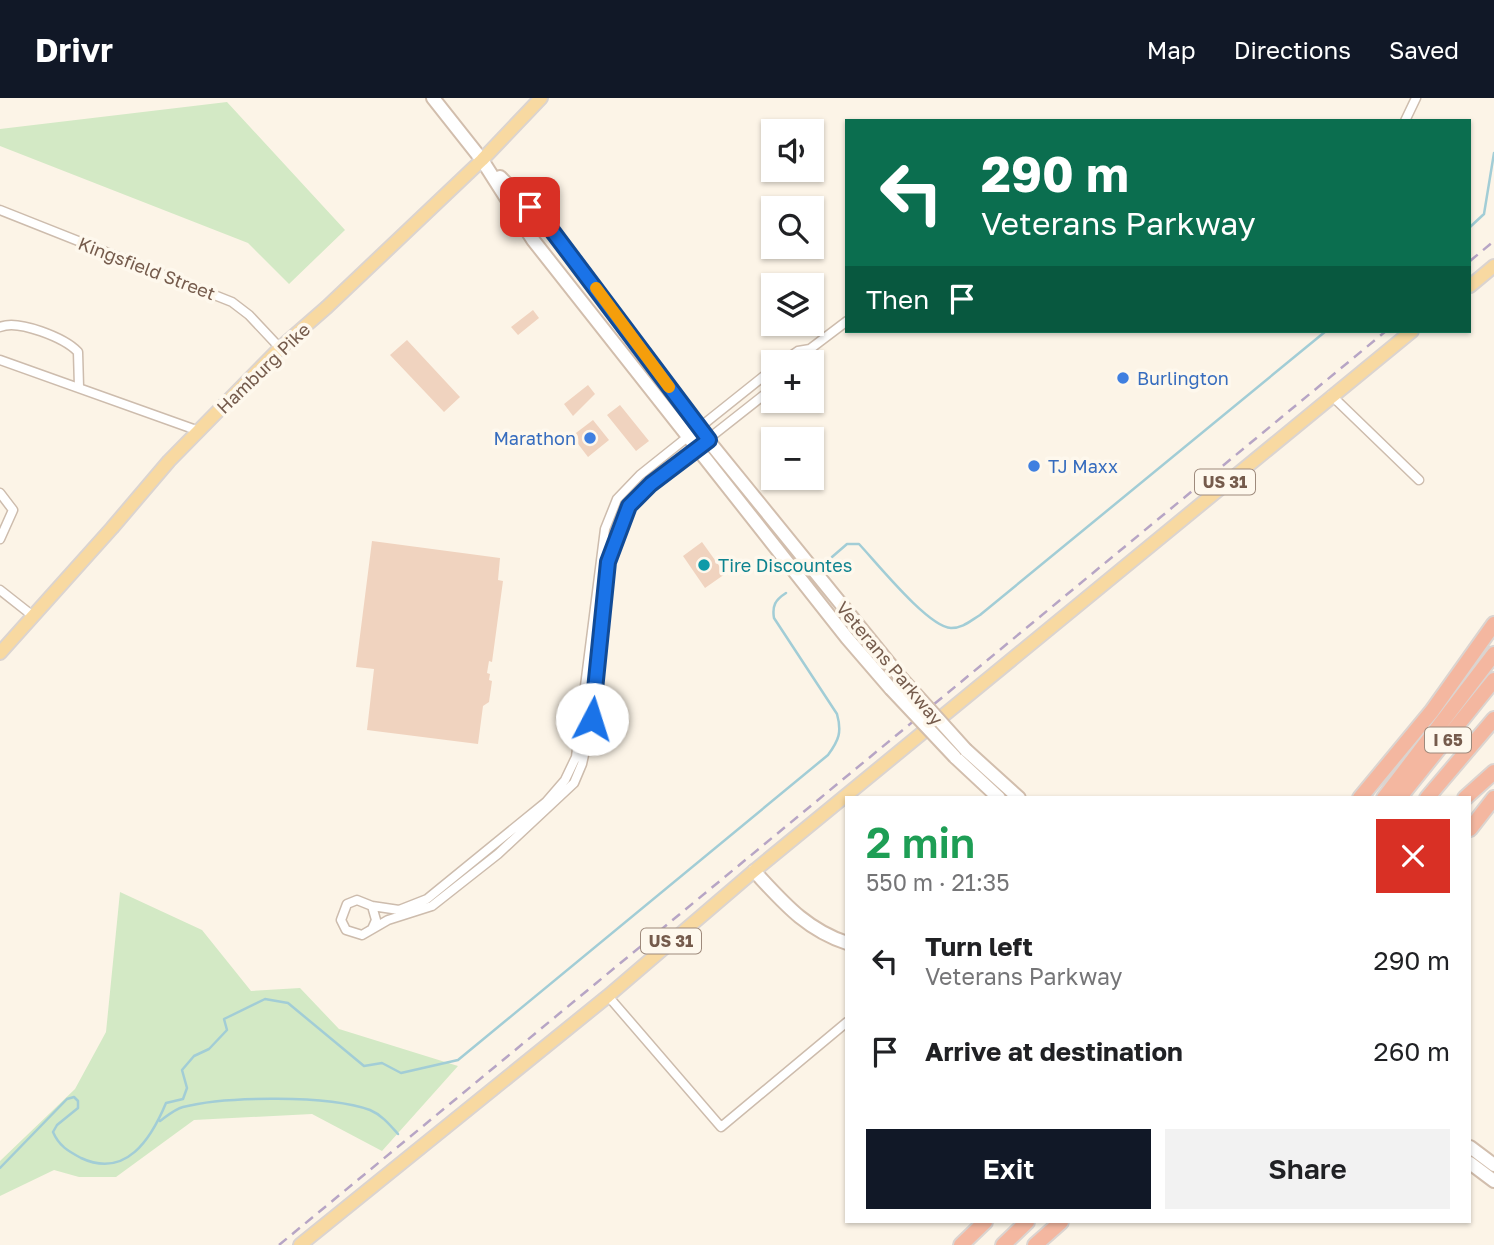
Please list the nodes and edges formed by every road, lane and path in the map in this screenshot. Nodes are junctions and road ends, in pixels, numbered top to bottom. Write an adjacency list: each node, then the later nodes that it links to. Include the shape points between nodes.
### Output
1 (433, 98): 5 (main road, Veterans Parkway)
2 (541, 98): 5 (main road, Hamburg Pike)
3 (1416, 98): 4 (street)
4 (1406, 119)
5 (482, 160): 12 (main road, Hamburg Pike); 21 (main road, Veterans Parkway, via 533,240); 21 (main road, Veterans Parkway, via 547,224)
6 (0, 210): 12 (street, Kingsfield Street, via 232,302)
7 (1494, 266): 8 (main road)
8 (1471, 285)
9 (845, 323): 13 (street)
10 (0, 327): 17 (street, via 20,325 68,341 78,352)
11 (1409, 333): 18 (main road, US 31)
12 (280, 348): 20 (main road, Hamburg Pike)
13 (810, 349): 14 (street)
14 (804, 350)
15 (0, 360): 17 (street)
16 (761, 378): 21 (street)
17 (79, 387): 20 (street)
18 (1331, 395): 23 (street); 46 (main road, US 31)
19 (761, 398): 22 (street)
20 (199, 431): 28 (main road, Hamburg Pike)
21 (694, 432): 22 (main road, Veterans Parkway); 47 (street, via 617,499 605,529 576,757 565,780 546,802 427,898 399,910)
22 (704, 444): 35 (main road, Veterans Parkway, bridge); 35 (main road, Veterans Parkway, bridge, via 847,638 891,689); 48 (street, via 629,506 612,550 592,719 574,783 498,854 432,906)
23 (1419, 480)
24 (0, 493): 25 (street, via 13,510)
25 (0, 539)
26 (0, 590): 28 (street)
27 (1494, 612): 33 (highway)
28 (33, 616): 30 (main road, Hamburg Pike)
29 (1494, 624): 33 (highway)
30 (0, 653)
31 (1494, 654): 40 (highway)
32 (1494, 680): 41 (highway, I 65)
33 (1432, 711): 39 (highway)
34 (1494, 719): 42 (highway, I 65)
35 (960, 754): 37 (main road, Veterans Parkway); 38 (main road, Veterans Parkway)
36 (1494, 772): 43 (highway)
37 (997, 796)
38 (1016, 796)
39 (1362, 796)
40 (1386, 796)
41 (1401, 796)
42 (1429, 796)
43 (1467, 796)
44 (1494, 798): 45 (highway)
45 (1471, 829)
46 (754, 871): 49 (main road, via 814,929); 50 (main road, US 31)
47 (372, 906): 48 (street, via 376,920); 48 (street, via 363,900 351,901 341,920 351,933)
48 (372, 929)
49 (845, 942)
50 (608, 996): 51 (street, via 721,1127); 60 (main road, US 31)
51 (845, 1024)
52 (1471, 1148): 54 (main road)
53 (1471, 1164): 55 (main road)
54 (1494, 1165)
55 (1494, 1181)
56 (972, 1223): 61 (highway)
57 (984, 1223): 62 (highway)
58 (1026, 1223): 63 (highway)
59 (1060, 1223): 64 (highway)
60 (300, 1245)
61 (952, 1245)
62 (961, 1245)
63 (1003, 1245)
64 (1035, 1245)

